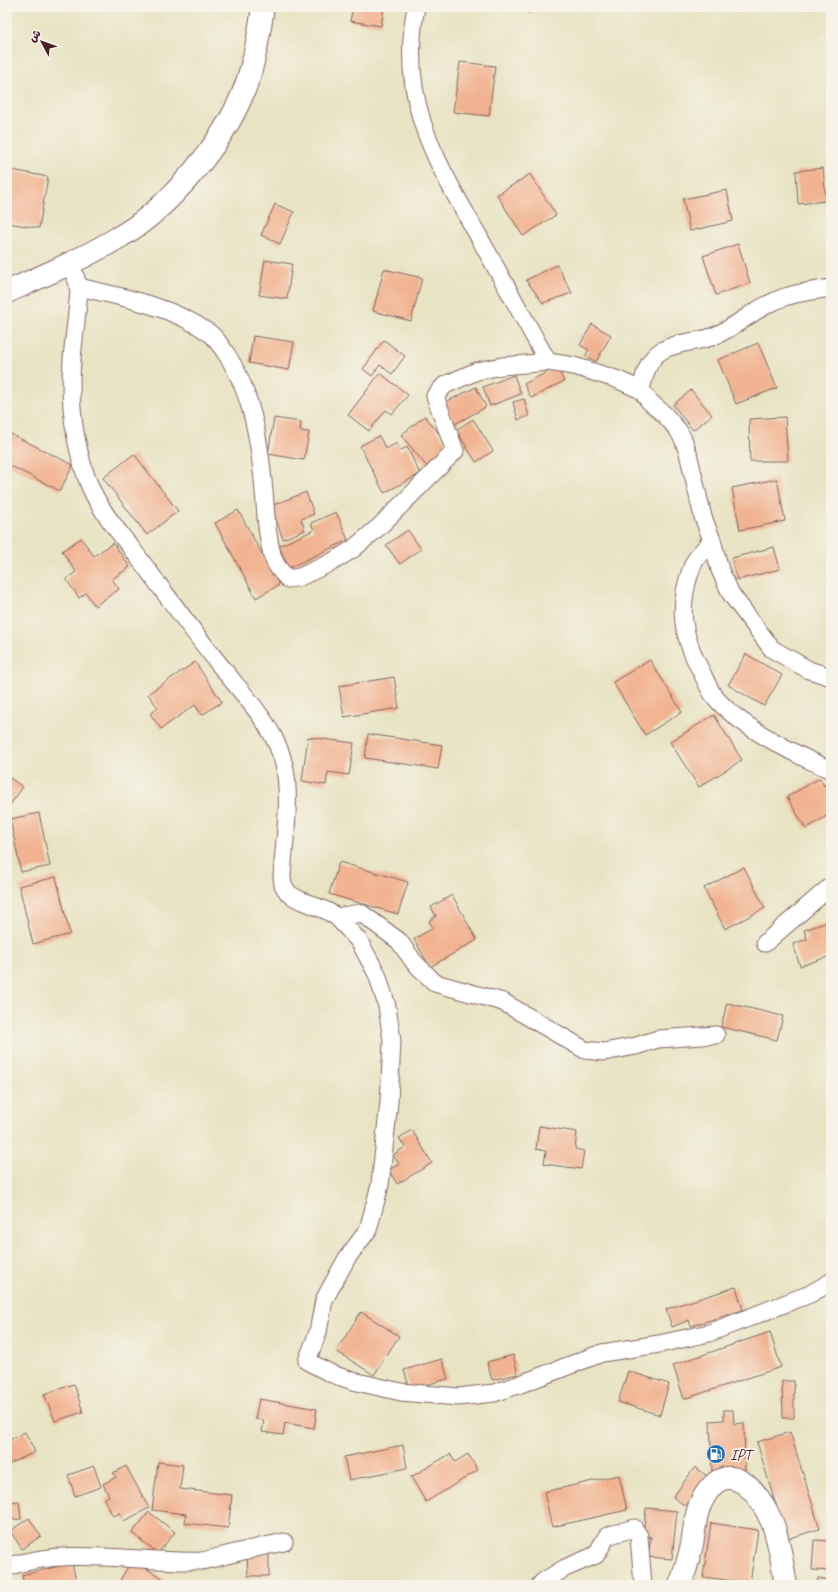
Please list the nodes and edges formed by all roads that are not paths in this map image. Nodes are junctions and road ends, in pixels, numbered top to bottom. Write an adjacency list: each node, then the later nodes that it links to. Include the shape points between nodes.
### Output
1 (263, 7): 3 (street, via 244,92 232,118 213,146 170,197 151,215 122,236)
2 (416, 7): 7 (street, via 411,55 413,86 422,124 447,180)
3 (70, 262): 4 (street); 6 (street)
4 (79, 287): 7 (street, via 139,301 190,321 209,332 220,344 242,382 250,405 263,470 266,514 274,560 280,572 288,579 300,577 353,549 380,526 455,451 435,396 445,385 477,371); 13 (street, via 72,387 76,435 87,479 104,512 271,732 284,767 287,791 283,885 289,894)
5 (831, 288): 8 (street, via 789,295 763,307 724,332 676,344 660,352 644,372)
6 (7, 292)
7 (548, 362): 8 (street, via 574,366 616,379)
8 (640, 390): 9 (street, via 665,415 683,439 703,517)
9 (712, 540): 10 (street, via 720,570 731,594 772,649 809,670); 11 (street, via 692,565 684,596 683,621 691,652 714,695 729,711 804,759)
10 (831, 678)
11 (831, 770)
12 (831, 886): 14 (street)
13 (337, 917): 15 (street, via 361,913 399,941 414,962 435,983 503,1002 585,1050 604,1052 658,1039); 18 (street, via 359,941 377,974 387,1006 392,1041 390,1102 380,1185 368,1230 347,1258 324,1300 318,1332 307,1361 332,1374 385,1389 458,1397 474,1396 518,1385 602,1353 709,1333)
14 (765, 943)
15 (716, 1035)
16 (831, 1282): 18 (street)
17 (831, 1289): 18 (street)
18 (810, 1294)
19 (284, 1542): 20 (street, via 202,1561 82,1556 50,1557)
20 (7, 1567)
21 (540, 1585): 22 (street, via 565,1568 596,1555 607,1536 634,1528 639,1536)
22 (644, 1585)
23 (680, 1585): 24 (street, via 692,1545 700,1504 712,1486 723,1478 733,1478 751,1489 763,1504 772,1522)
24 (786, 1585)

